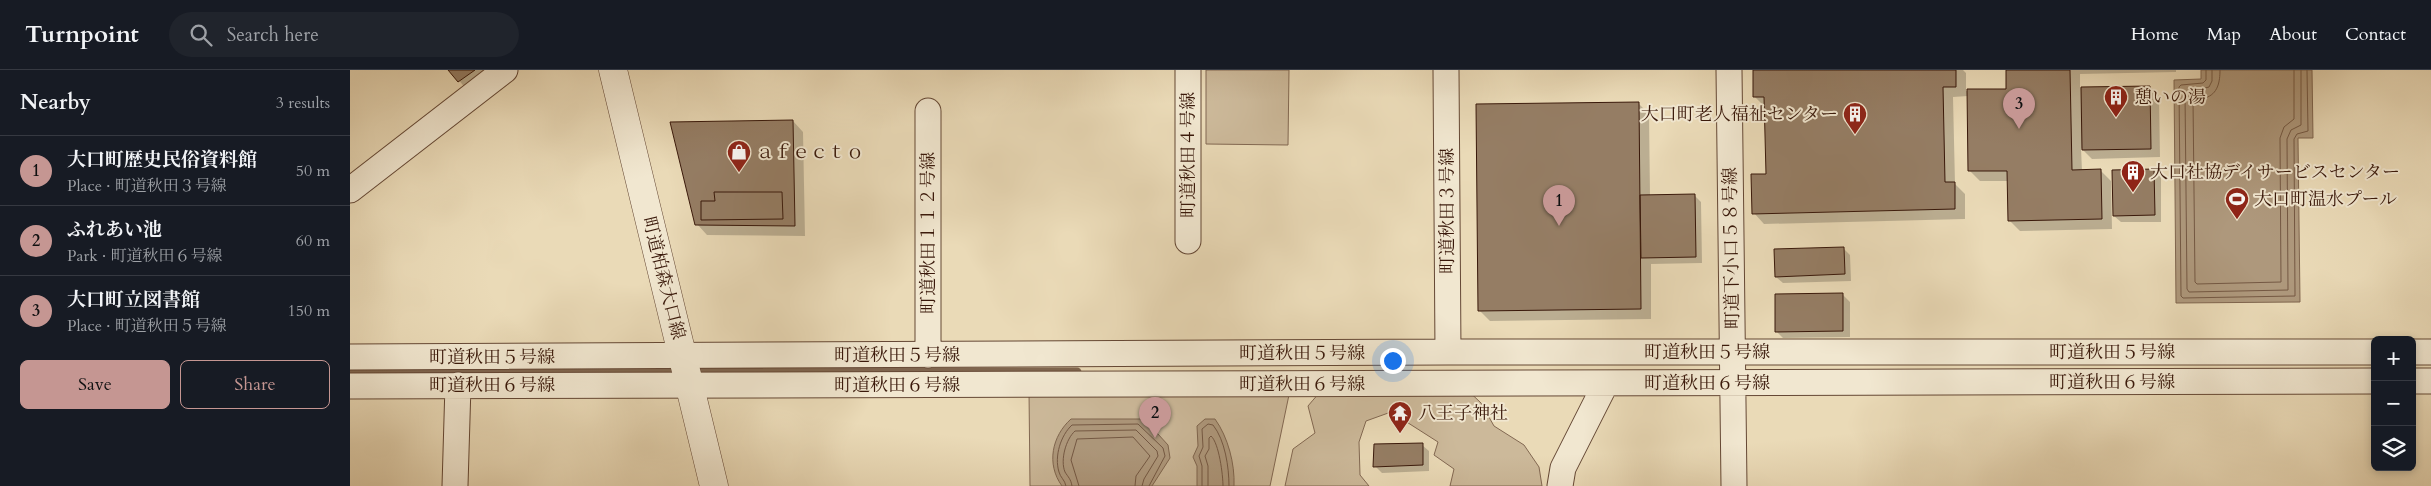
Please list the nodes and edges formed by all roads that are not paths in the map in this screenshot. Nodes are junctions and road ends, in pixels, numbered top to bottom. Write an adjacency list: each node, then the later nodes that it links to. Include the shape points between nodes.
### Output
1 (505, 70): 7 (street)
2 (613, 70): 15 (street, 町道柏森大口線)
3 (1188, 70): 8 (street, 町道秋田４号線)
4 (1446, 70): 9 (street, 町道秋田３号線)
5 (1729, 70): 10 (street, 町道下小口５８号線)
6 (928, 111): 14 (street, 町道秋田１１２号線)
7 (350, 190)
8 (1188, 241)
9 (1448, 352): 10 (street, 町道秋田５号線); 14 (street, 町道秋田５号線)
10 (1733, 352): 11 (street, 町道秋田５号線); 20 (street, 町道下小口５８号線)
11 (2371, 352)
12 (2416, 352): 13 (street)
13 (2431, 352)
14 (928, 355): 15 (street, 町道秋田５号線)
15 (683, 356): 16 (street, 町道秋田５号線); 23 (street, 町道柏森大口線)
16 (350, 357)
17 (2371, 381): 20 (street, 町道秋田６号線)
18 (2416, 381): 19 (street)
19 (2431, 381)
20 (1733, 382): 21 (street, 町道秋田６号線); 28 (street, 町道下小口５８号線)
21 (1606, 383): 23 (street, 町道秋田６号線); 27 (street, via 1563,468)
22 (458, 385): 23 (street, 町道秋田６号線); 24 (street, 町道秋田６号線); 25 (street)
23 (690, 385): 26 (street, 町道柏森大口線)
24 (350, 386)
25 (455, 486)
26 (714, 486)
27 (1560, 486)
28 (1734, 486)

